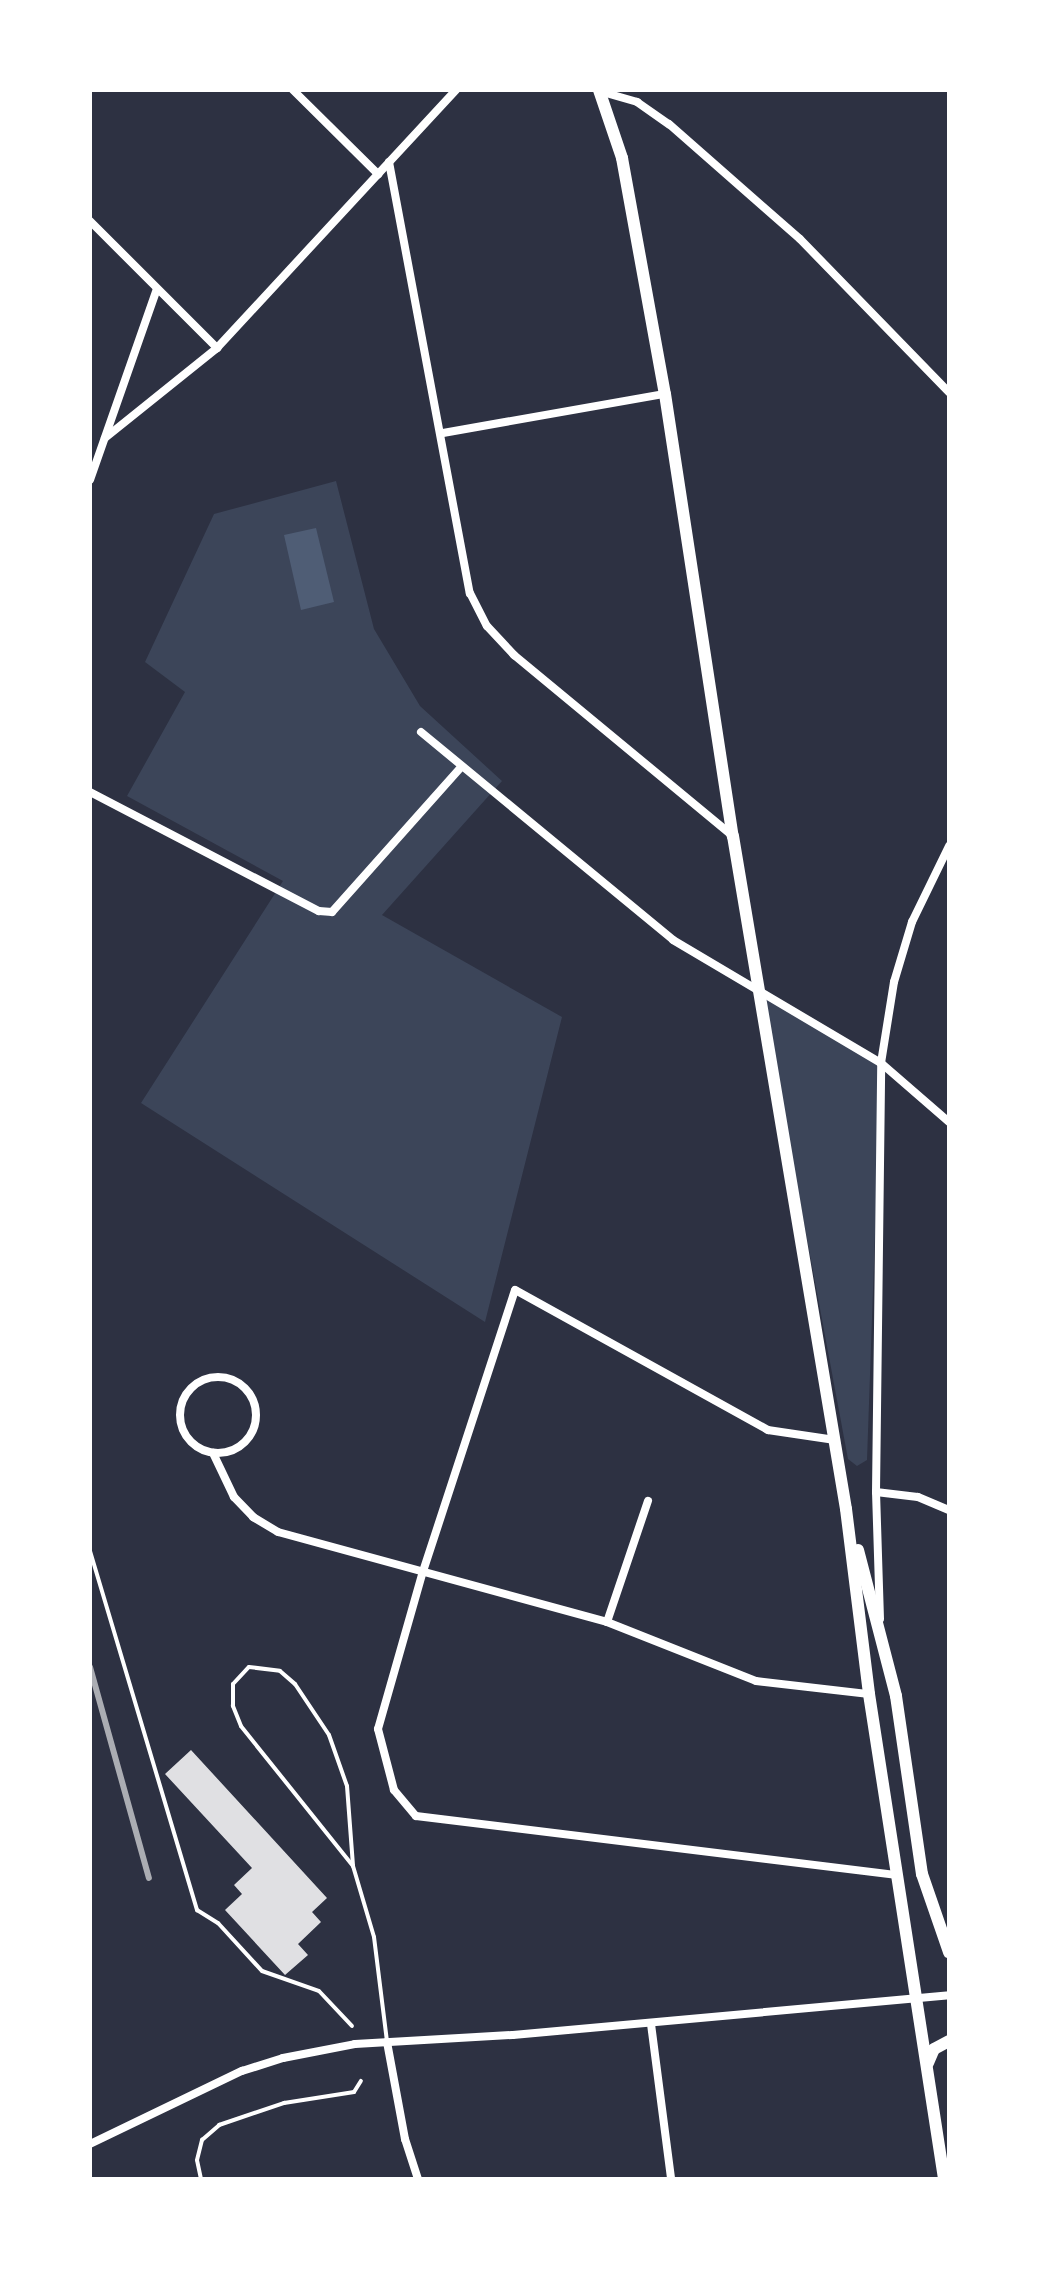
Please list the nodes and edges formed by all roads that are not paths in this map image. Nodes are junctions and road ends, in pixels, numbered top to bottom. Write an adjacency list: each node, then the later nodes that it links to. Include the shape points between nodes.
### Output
1 (294, 90): 5 (street)
2 (456, 90): 4 (street)
3 (599, 90): 9 (street, via 637,102 668,124 800,239); 10 (main road, via 622,158)
4 (388, 162): 5 (street); 11 (street)
5 (378, 174): 8 (street)
6 (90, 220): 7 (street)
7 (157, 289): 8 (street); 12 (street)
8 (216, 348): 12 (street)
9 (949, 392)
10 (665, 394): 11 (street); 17 (main road)
11 (443, 433): 17 (street, via 470,593 487,626 514,656)
12 (104, 438): 13 (street)
13 (90, 480)
14 (421, 732): 15 (street)
15 (462, 767): 16 (street, via 332,912 319,912); 19 (street, via 674,940)
16 (90, 792)
17 (733, 836): 19 (main road)
18 (949, 846): 20 (street, via 912,922)
19 (761, 992): 20 (street); 22 (main road)
20 (881, 1064): 21 (street); 24 (street)
21 (949, 1122)
22 (835, 1440): 26 (main road); 28 (street, via 768,1430 515,1290)
23 (214, 1453): 23 (street, via 192,1443 180,1411 190,1389 222,1378 246,1389 254,1426 239,1447); 28 (street, via 234,1497 278,1532)
24 (876, 1492): 27 (street, via 918,1497); 30 (street)
25 (648, 1501): 29 (street)
26 (846, 1509): 30 (main road); 31 (main road)
27 (949, 1510)
28 (424, 1570): 29 (street); 33 (street, via 378,1730 394,1790 416,1816)
29 (607, 1622): 31 (street, via 756,1681)
30 (881, 1633): 34 (main road, via 922,1874)
31 (868, 1694): 33 (main road)
32 (353, 1866): 32 (lane, via 347,1786 328,1735 280,1671 248,1667 233,1684 241,1726); 38 (lane, via 374,1937)
33 (897, 1875): 36 (main road)
34 (949, 1952)
35 (949, 1996): 36 (street)
36 (917, 1999): 37 (street); 40 (main road)
37 (652, 2024): 38 (street); 43 (street)
38 (388, 2042): 41 (street, via 284,2058 242,2072); 42 (street)
39 (949, 2042): 40 (main road, via 934,2049)
40 (927, 2066): 44 (main road)
41 (90, 2144)
42 (418, 2179)
43 (671, 2179)
44 (944, 2179)

